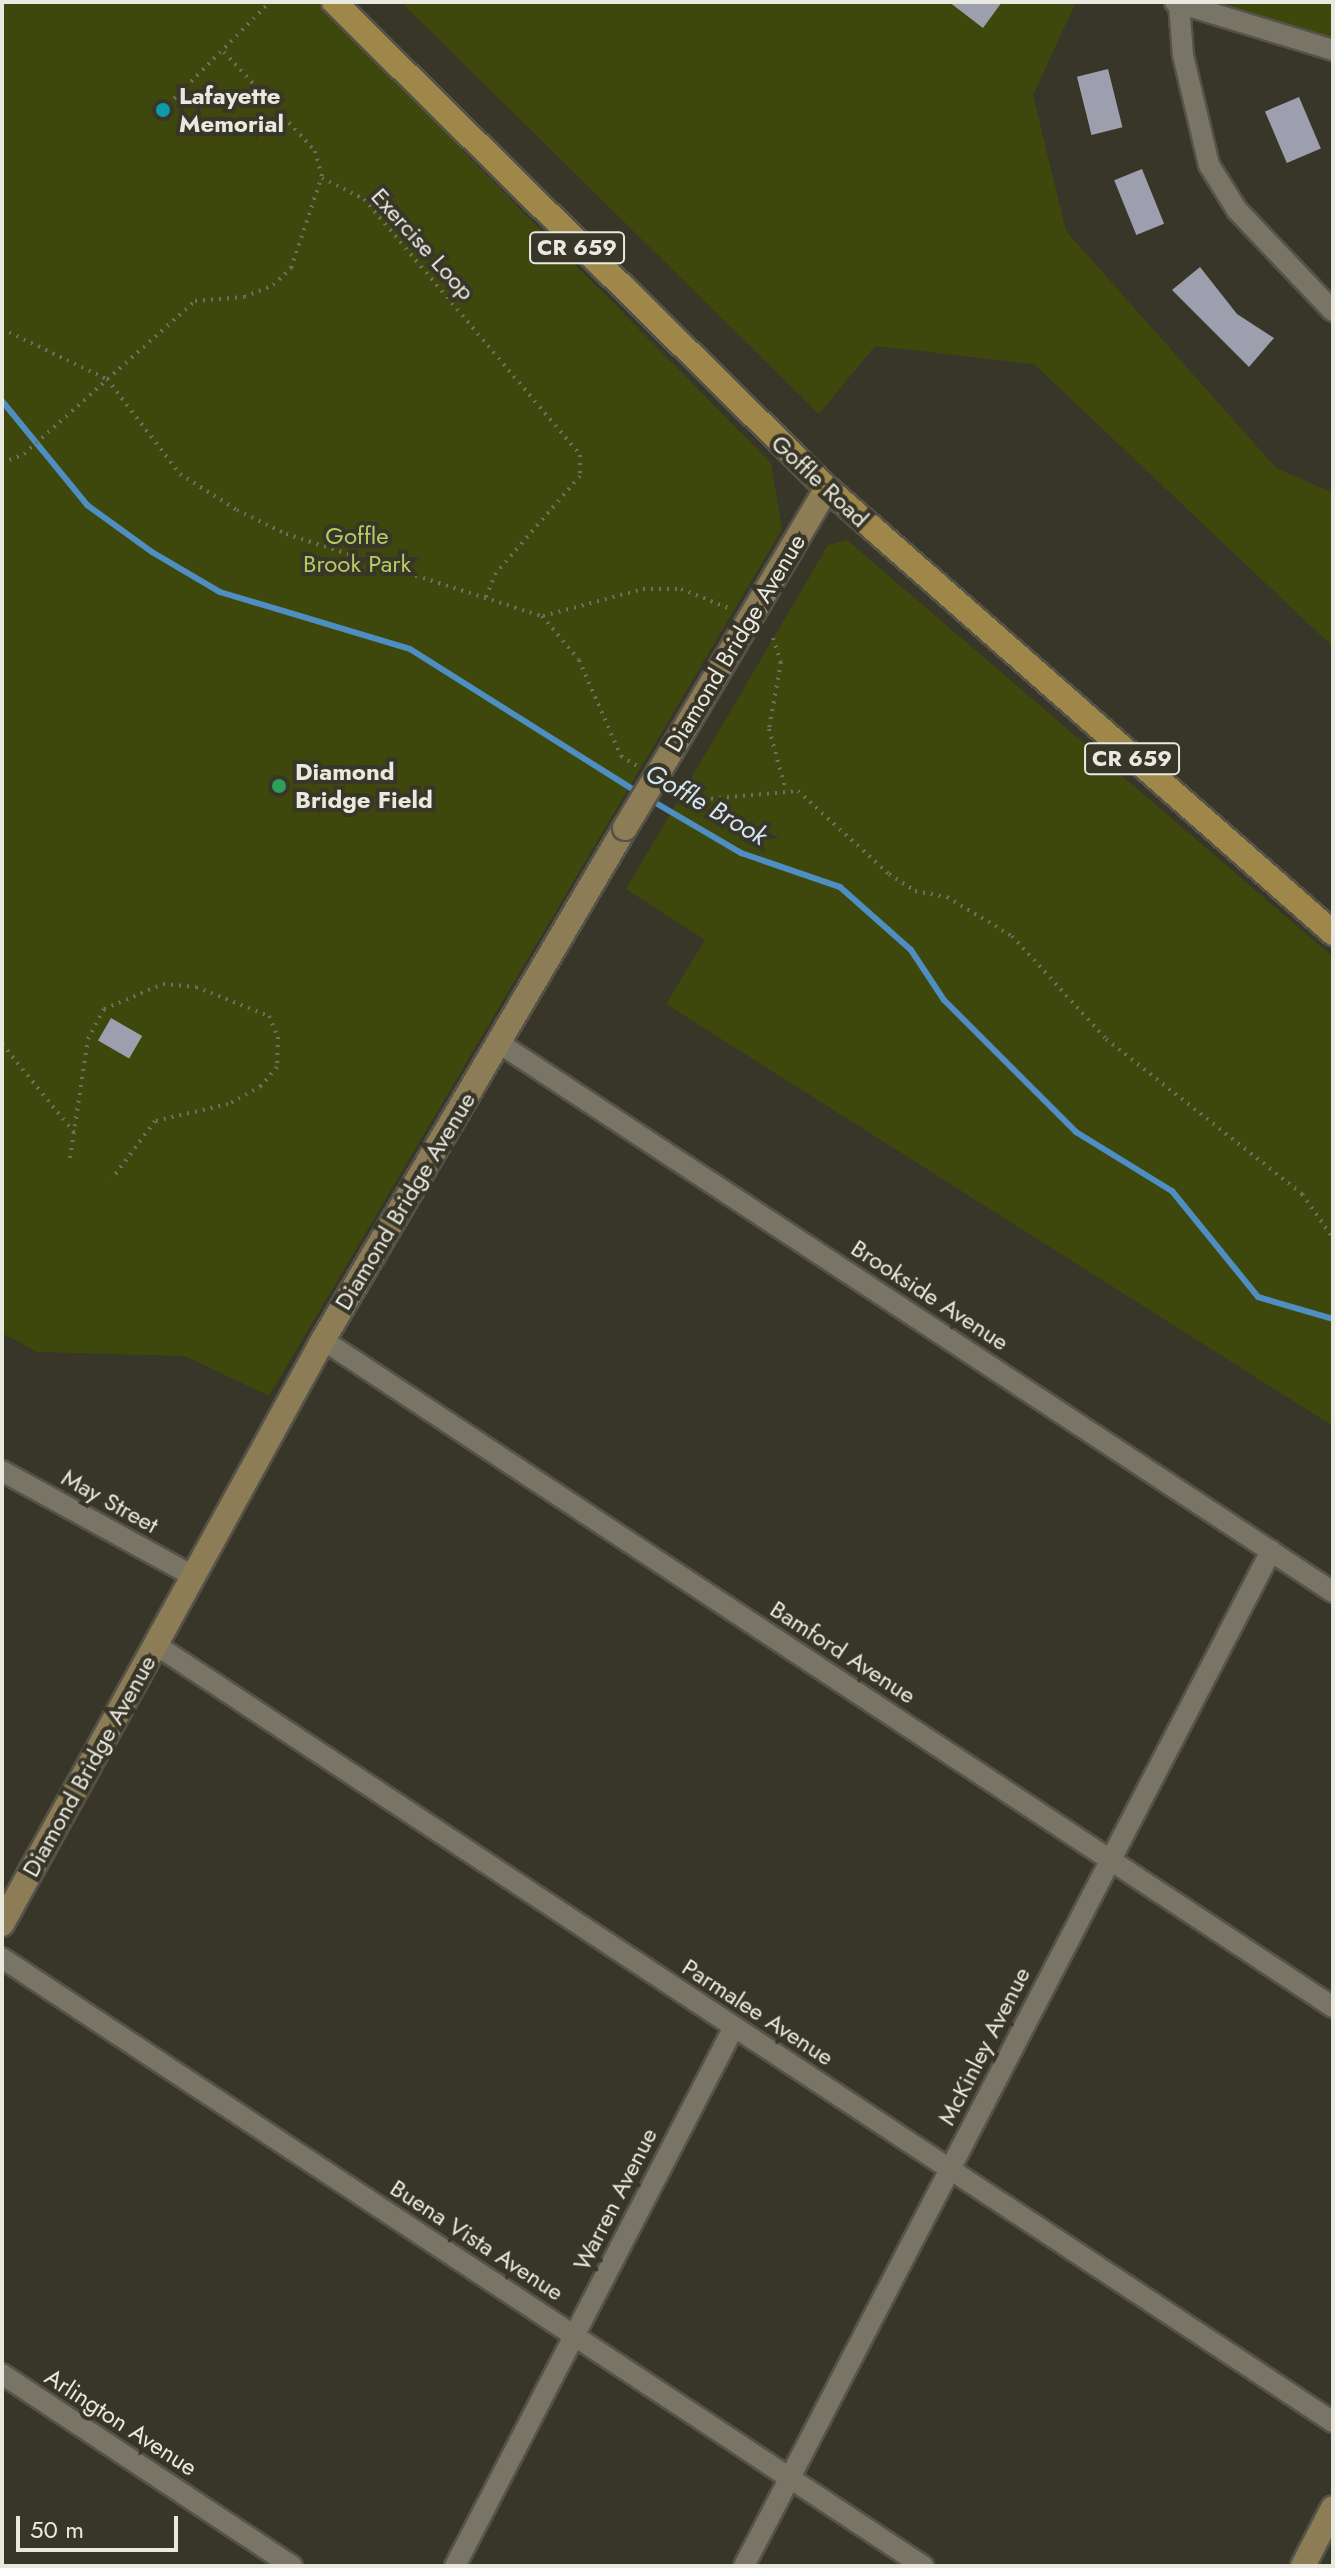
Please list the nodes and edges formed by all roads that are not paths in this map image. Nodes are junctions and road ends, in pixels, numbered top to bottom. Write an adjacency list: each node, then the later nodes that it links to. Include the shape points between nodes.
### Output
1 (334, 2): 5 (main road, Goffle Road / CR 659)
2 (1177, 3): 3 (street); 4 (street, via 1193,113 1209,165 1258,234)
3 (1333, 50)
4 (1333, 311)
5 (827, 488): 6 (main road, Goffle Road / CR 659); 7 (street, Diamond Bridge Avenue, bridge)
6 (1333, 933)
7 (499, 1043): 8 (street, Diamond Bridge Avenue); 10 (street, Brookside Avenue)
8 (323, 1340): 11 (street, Diamond Bridge Avenue); 14 (street, Bamford Avenue)
9 (2, 1471): 11 (street, May Street)
10 (1271, 1551): 12 (street, Brookside Avenue); 14 (street, McKinley Avenue)
11 (193, 1576): 13 (street, Diamond Bridge Avenue)
12 (1333, 1592)
13 (156, 1645): 15 (street, Diamond Bridge Avenue); 18 (street, Parmalee Avenue)
14 (1110, 1860): 17 (street, Bamford Avenue); 19 (street, McKinley Avenue)
15 (2, 1924)
16 (2, 1958): 20 (street, Buena Vista Avenue)
17 (1333, 2007)
18 (734, 2027): 19 (street, Parmalee Avenue); 20 (street, Warren Avenue)
19 (950, 2169): 22 (street, Parmalee Avenue); 23 (street, McKinley Avenue)
20 (574, 2336): 23 (street, Buena Vista Avenue); 26 (street, Warren Avenue)
21 (2, 2374): 25 (street, Arlington Avenue)
22 (1333, 2422)
23 (790, 2478): 27 (street, McKinley Avenue); 28 (street, Buena Vista Avenue)
24 (1333, 2508): 29 (street)
25 (292, 2566)
26 (455, 2566)
27 (744, 2566)
28 (923, 2566)
29 (1303, 2566)

